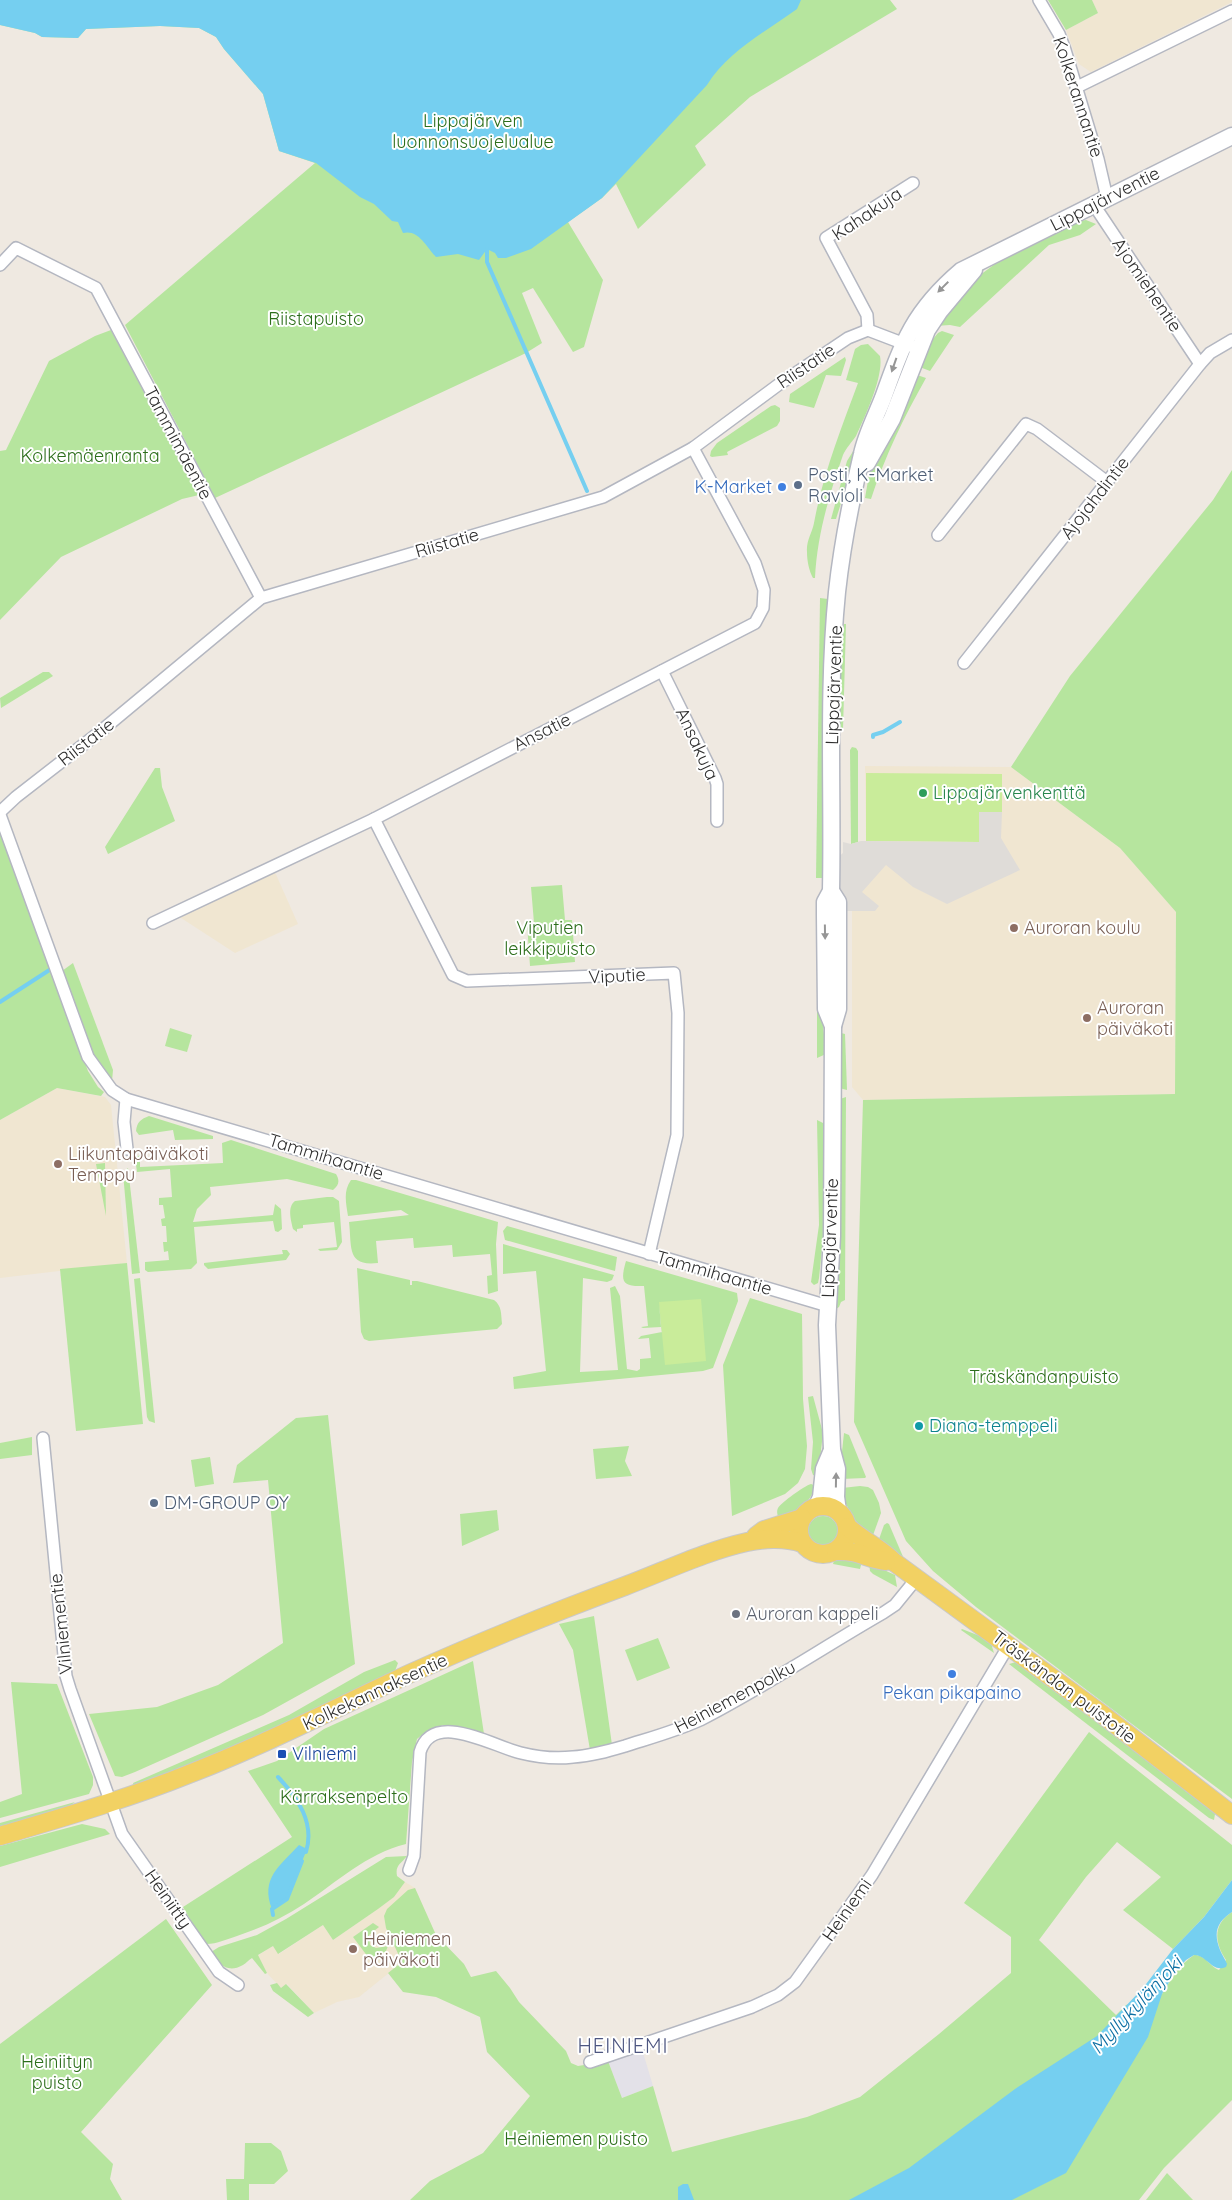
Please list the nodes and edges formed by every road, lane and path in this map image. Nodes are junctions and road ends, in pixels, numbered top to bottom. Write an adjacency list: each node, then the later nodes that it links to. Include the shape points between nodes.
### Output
1 (1039, 0): 3 (street, Kolkerannantie, via 1059,34)
2 (1232, 11): 3 (street)
3 (1077, 87): 6 (street, Kolkerannantie)
4 (1232, 136): 6 (main road, Lippajärventie)
5 (913, 183): 9 (street, Kahakuja, via 826,238 867,315)
6 (1100, 202): 7 (main road, Lippajärventie); 13 (street, Ajomiehentie)
7 (979, 263): 11 (main road, Lippajärventie, one-way to 11, via 961,271 942,287); 12 (main road, Lippajärventie, via 939,312)
8 (0, 265): 18 (street, Tammimäentie, via 16,248 96,288)
9 (868, 330): 11 (street); 14 (street, Riistatie, via 848,338 778,385)
10 (1232, 340): 13 (street, Ajojahdintie, via 1210,353)
11 (903, 343): 12 (street); 15 (main road, Lippajärventie, one-way to 15, via 862,453)
12 (918, 349): 15 (main road, Lippajärventie, via 892,419)
13 (1200, 364): 16 (street, Ajojahdintie)
14 (693, 448): 18 (street, Riistatie, via 603,497); 20 (street, Ansatie, via 755,563 764,590 763,608 755,623)
15 (857, 480): 28 (main road, Lippajärventie, via 837,593 833,666 831,891 825,902 826,1010 833,1026 832,1236)
16 (1107, 482): 17 (street, via 1038,429 1026,424); 19 (street, Ajojahdintie)
17 (938, 535)
18 (261, 598): 21 (street, Riistatie, via 16,797)
19 (964, 663)
20 (662, 671): 22 (street, Ansatie); 23 (street, Ansakuja, via 715,778)
21 (0, 814): 25 (street, Tammihaantie, via 88,1057 112,1090)
22 (374, 819): 24 (street, Ansatie); 27 (street, Viputie, via 453,974 467,982 674,973 678,1013 677,1135)
23 (717, 821)
24 (153, 923)
25 (126, 1099): 26 (street); 27 (street, Tammihaantie)
26 (127, 1150)
27 (649, 1254): 28 (street, Tammihaantie)
28 (828, 1306): 30 (main road, Lippajärventie)
29 (43, 1438): 41 (street, Vilniementie, via 66,1676)
30 (832, 1450): 31 (main road, Lippajärventie, via 824,1469); 32 (main road, Lippajärventie, one-way to 30, via 837,1469)
31 (817, 1506): 32 (main road); 33 (main road)
32 (838, 1511): 34 (main road)
33 (802, 1518): 35 (main road, Kolkekannaksentie, via 764,1530); 36 (main road, via 799,1533)
34 (848, 1527): 37 (main road, via 844,1544); 38 (main road, Träskändan puistotie)
35 (748, 1541): 36 (main road, Kolkekannaksentie, via 784,1539); 41 (main road, Kolkekannaksentie, via 568,1607 190,1774)
36 (802, 1544): 37 (main road, via 818,1554)
37 (836, 1552): 38 (main road, Träskändan puistotie, via 852,1550 876,1560)
38 (894, 1562): 39 (main road, Träskändan puistotie)
39 (917, 1578): 40 (main road, Träskändan puistotie); 44 (street, Heiniemenpolku, via 883,1613 699,1720 664,1734 572,1758 520,1753 461,1733 436,1734 423,1743 420,1752 414,1856)
40 (1009, 1645): 42 (main road, Träskändan puistotie); 46 (street, Heiniemi, via 872,1875 795,1982 778,1995 752,2007)
41 (111, 1803): 43 (main road, Kolkekannaksentie); 45 (street, Heiniitty, via 122,1834 219,1972)
42 (1232, 1815)
43 (0, 1836)
44 (409, 1870)
45 (238, 1985)
46 (590, 2062)

